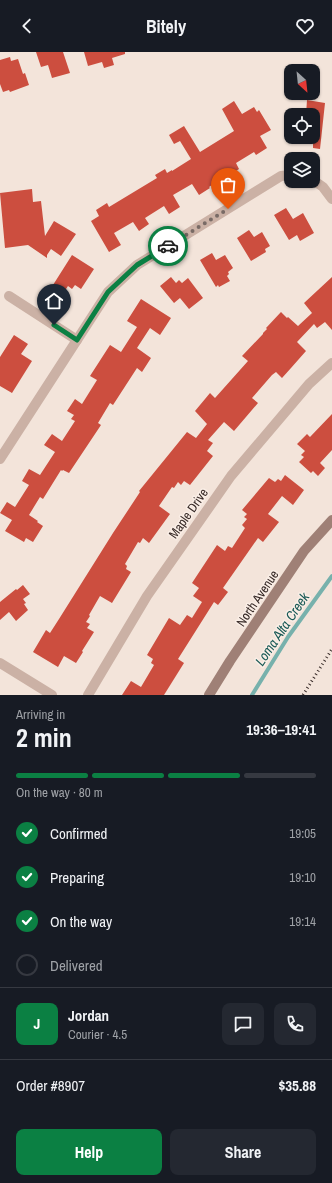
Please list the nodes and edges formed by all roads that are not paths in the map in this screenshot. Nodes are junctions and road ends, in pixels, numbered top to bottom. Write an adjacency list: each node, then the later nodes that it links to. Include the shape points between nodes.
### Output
1 (284, 176): 5 (street, via 137,265 108,292)
2 (320, 186): 3 (street)
3 (332, 199)
4 (9, 296): 5 (street)
5 (77, 340): 7 (street)
6 (332, 363): 11 (street, Maple Drive, via 309,384 230,476 147,596)
7 (0, 459)
8 (332, 520): 12 (main road, North Avenue, via 304,551)
9 (0, 663): 10 (street)
10 (52, 695)
11 (88, 695)
12 (209, 695)

